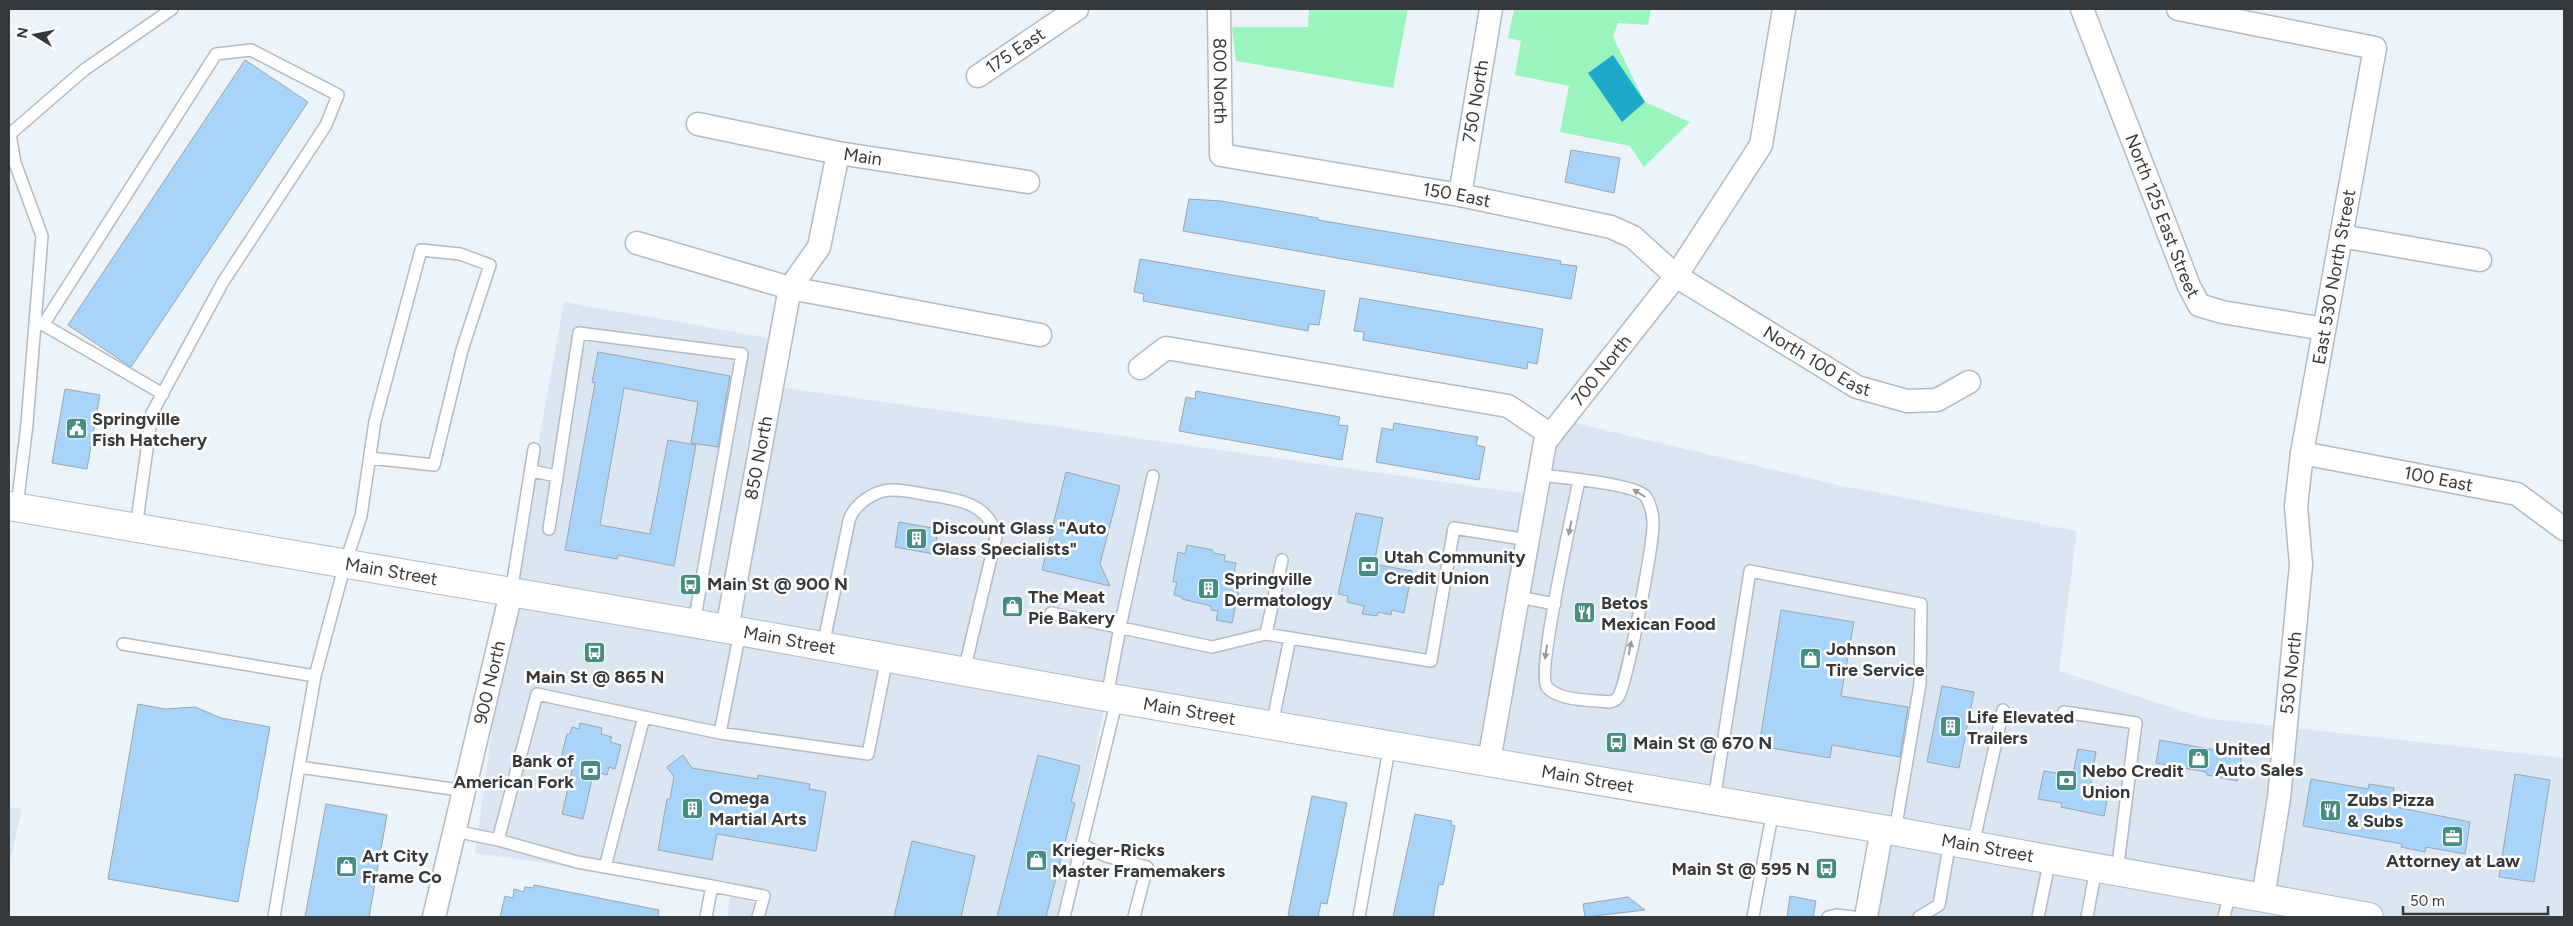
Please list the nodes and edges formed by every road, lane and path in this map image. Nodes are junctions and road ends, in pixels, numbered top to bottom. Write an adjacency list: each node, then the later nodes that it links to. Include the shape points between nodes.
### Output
1 (172, 9): 19 (lane, via 84,70 10,134 16,163 42,236)
2 (1077, 9): 8 (street, 175 East)
3 (1219, 9): 11 (street, 800 North)
4 (1491, 9): 13 (street, 750 North)
5 (1784, 9): 17 (street, 700 North, via 1761,145)
6 (2082, 9): 20 (street, North 125 East Street, via 2188,286 2199,304 2222,312)
7 (2188, 10): 14 (street, East 530 North Street, via 2376,48)
8 (978, 76)
9 (698, 124): 10 (street, Main)
10 (838, 153): 12 (street, Main); 18 (street, via 818,247)
11 (1221, 155): 13 (street, 150 East)
12 (1028, 182)
13 (1460, 194): 17 (street, 150 East, via 1611,227 1633,237)
14 (2341, 236): 16 (street); 20 (street, East 530 North Street)
15 (637, 243): 18 (street)
16 (2480, 260)
17 (1676, 276): 23 (street, North 100 East, via 1857,388 1907,402 1936,400); 25 (street, 700 North)
18 (790, 288): 21 (street); 48 (street, 850 North)
19 (39, 323): 24 (lane); 24 (lane, via 216,54 251,50 338,95 326,125 223,282); 34 (lane)
20 (2324, 329): 27 (street, East 530 North Street)
21 (1040, 335)
22 (1140, 368): 25 (street, via 1166,348 1508,406)
23 (1969, 382)
24 (163, 394): 36 (lane, via 152,413)
25 (1551, 435): 30 (street, 700 North, via 1545,442)
26 (534, 449): 29 (lane)
27 (2302, 453): 35 (street, East 530 North Street); 38 (street, 100 East, via 2517,494)
28 (370, 458): 28 (lane, via 375,420 421,250 460,254 490,265 462,350 434,465); 41 (lane, via 361,516)
29 (531, 471): 31 (lane); 42 (lane)
30 (1539, 475): 33 (lane); 39 (street, 700 North)
31 (557, 476): 37 (lane); 46 (lane, via 579,333 742,354)
32 (1154, 476): 47 (lane)
33 (1579, 480): 44 (lane, one-way to 44); 44 (lane, one-way to 33, via 1544,670 1545,685 1563,696 1615,701 1625,675 1650,548 1652,514 1641,492)
34 (13, 506): 36 (main road, Main Street)
35 (2296, 506): 77 (street, 530 North, via 2301,565 2279,798)
36 (136, 528): 41 (main road, Main Street)
37 (549, 529)
38 (2564, 529)
39 (1528, 540): 43 (street, 700 North); 50 (lane, via 1454,528 1431,661)
40 (1282, 560): 49 (lane)
41 (345, 564): 42 (main road, Main Street); 55 (lane)
42 (511, 593): 46 (main road, Main Street); 65 (street, 900 North)
43 (1518, 597): 44 (lane); 63 (street, 700 North)
44 (1555, 604)
45 (1051, 613): 47 (lane)
46 (694, 623): 48 (main road, Main Street)
47 (1120, 627): 49 (lane, via 1212,647); 56 (lane)
48 (734, 630): 52 (main road, Main Street); 61 (lane)
49 (1266, 634): 50 (lane)
50 (1290, 638): 60 (lane)
51 (122, 644): 55 (lane)
52 (823, 646): 53 (main road, Main Street); 54 (lane, via 849,521 855,509 881,492 892,490 956,499 976,507 991,523 996,536)
53 (886, 657): 54 (main road, Main Street); 61 (lane, via 868,754)
54 (964, 671): 56 (main road, Main Street)
55 (315, 676): 64 (lane)
56 (1112, 698): 60 (main road, Main Street); 72 (lane)
57 (2003, 710): 71 (lane)
58 (2064, 712): 75 (lane, via 2136,723)
59 (644, 717): 61 (lane); 70 (lane, via 537,694); 74 (lane)
60 (1272, 725): 62 (main road, Main Street)
61 (720, 733)
62 (1390, 744): 63 (main road, Main Street); 86 (lane)
63 (1489, 761): 66 (main road, Main Street)
64 (299, 767): 65 (lane); 80 (lane)
65 (466, 791): 69 (street, 900 North)
66 (1714, 800): 67 (main road, Main Street); 68 (lane, via 1750,571 1921,604 1920,684)
67 (1773, 810): 68 (main road, Main Street); 87 (lane)
68 (1889, 830): 71 (main road, Main Street); 90 (street)
69 (455, 831): 70 (lane); 81 (street, 900 North)
70 (498, 840): 74 (lane)
71 (1961, 843): 73 (main road, Main Street); 91 (lane, via 1939,905)
72 (1082, 845): 84 (lane); 85 (lane, via 1106,856 1147,867)
73 (2050, 859): 75 (main road, Main Street); 92 (lane)
74 (605, 867): 76 (lane)
75 (2107, 870): 78 (main road, Main Street); 93 (lane)
76 (712, 886): 82 (lane); 83 (lane, via 764,896)
77 (2263, 898): 78 (main road, Main Street); 79 (main road, Main Street)
78 (2227, 905)
79 (2326, 913): 94 (main road, Main Street)
80 (274, 917)
81 (434, 917)
82 (706, 917)
83 (758, 917)
84 (1064, 917)
85 (1134, 917)
86 (1359, 917)
87 (1753, 917)
88 (1828, 917): 89 (lane)
89 (1853, 917)
90 (1866, 917)
91 (1919, 917)
92 (2038, 917)
93 (2086, 917)
94 (2369, 917)

